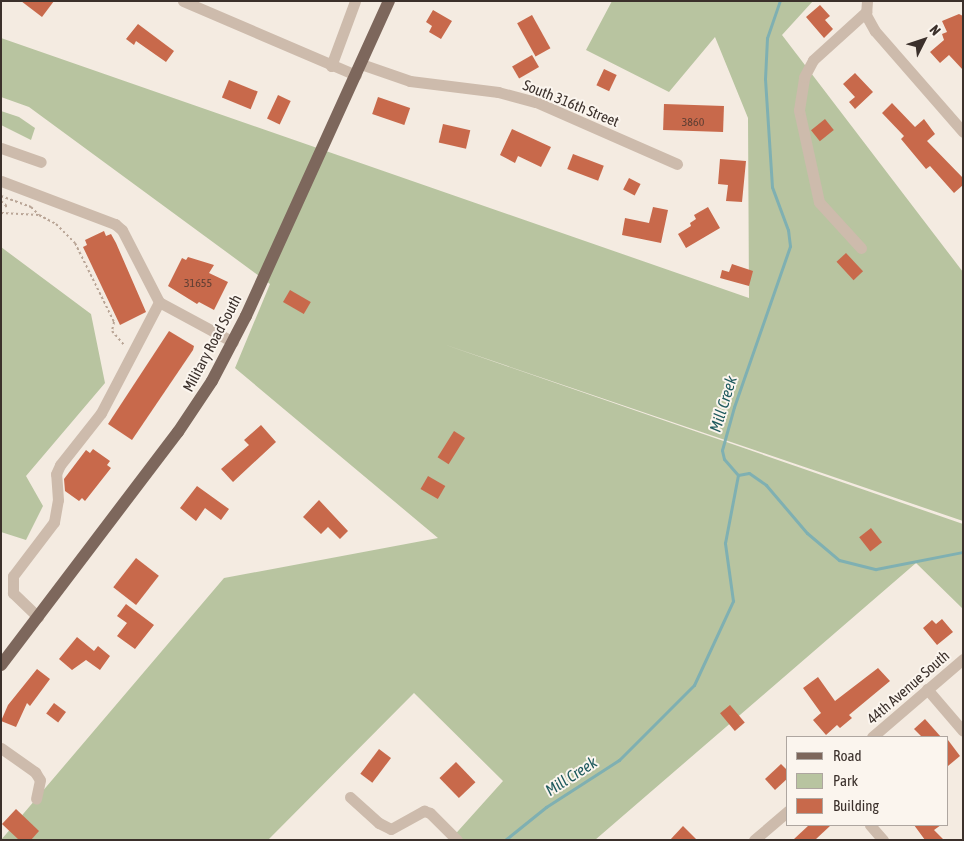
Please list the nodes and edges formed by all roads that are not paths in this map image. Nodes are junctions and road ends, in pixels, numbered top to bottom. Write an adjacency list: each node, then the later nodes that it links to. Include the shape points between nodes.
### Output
1 (183, 1): 5 (street, South 316th Street)
2 (355, 1): 5 (street)
3 (390, 1): 6 (main road, Military Road South)
4 (866, 7): 7 (street, via 875,31); 12 (street, via 813,60 804,77 799,110 819,202)
5 (331, 66): 6 (street, South 316th Street)
6 (359, 70): 10 (street, South 316th Street, via 410,81 498,92 536,102); 14 (main road, Military Road South)
7 (963, 132)
8 (1, 148): 9 (street)
9 (41, 162)
10 (677, 164)
11 (1, 181): 13 (street, via 115,224 122,230)
12 (861, 248)
13 (159, 302): 14 (street); 15 (street, via 101,413 56,474 58,500 54,522 13,576 13,594)
14 (233, 342): 15 (main road, Military Road South, via 188,418)
15 (38, 617): 17 (main road, Military Road South)
16 (963, 659): 18 (street, 44th Avenue South)
17 (1, 665)
18 (927, 689): 19 (street); 20 (street, 44th Avenue South)
19 (963, 731)
20 (873, 736)
21 (1, 748): 23 (street, via 35,772 40,780)
22 (350, 797): 26 (street, via 379,823 391,829 424,812 430,813)
23 (36, 799)
24 (786, 813): 27 (street)
25 (871, 826): 28 (street)
26 (457, 840)
27 (754, 840)
28 (883, 840)

